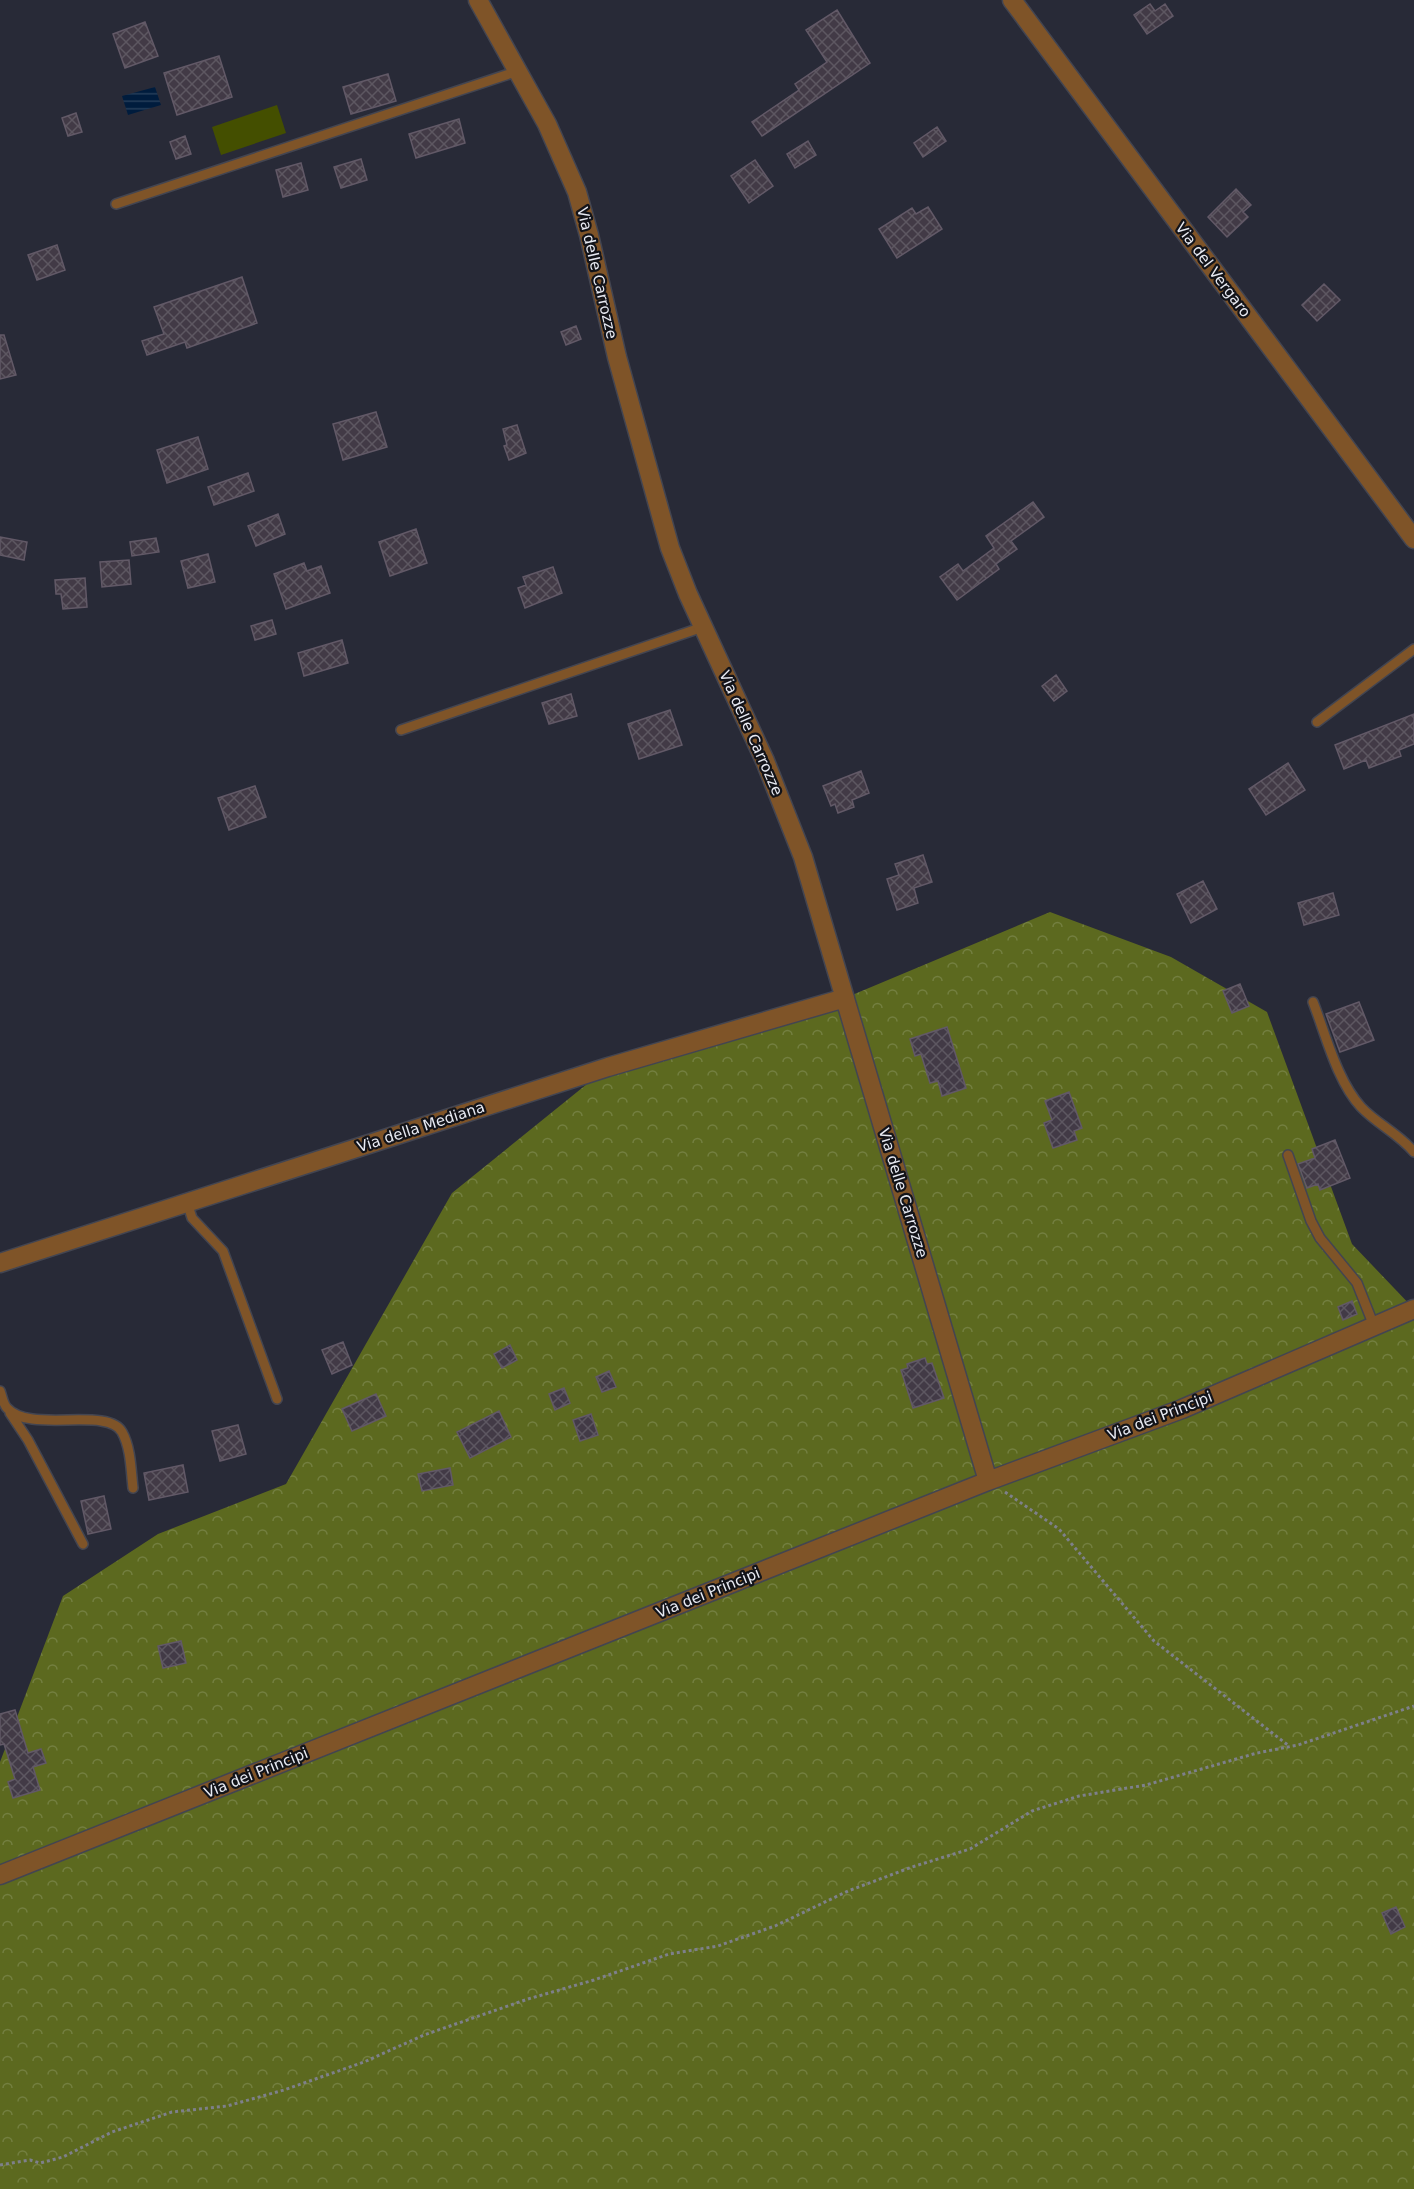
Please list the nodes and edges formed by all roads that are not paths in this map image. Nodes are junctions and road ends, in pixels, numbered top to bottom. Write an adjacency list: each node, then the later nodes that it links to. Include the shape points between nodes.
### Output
1 (478, 0): 3 (street, Via delle Carrozze)
2 (1012, 0): 5 (street, Via del Vergaro)
3 (518, 71): 4 (lane); 6 (street, Via delle Carrozze, via 547,124 580,202 664,529)
4 (116, 204)
5 (1414, 539)
6 (704, 627): 9 (lane); 10 (street, Via delle Carrozze, via 790,824)
7 (1414, 649): 8 (lane)
8 (1317, 722)
9 (401, 730)
10 (845, 998): 14 (street, Via della Mediana, via 608,1067); 21 (street, Via delle Carrozze)
11 (1313, 1002): 12 (lane, via 1349,1091 1369,1115)
12 (1414, 1152)
13 (1288, 1155): 17 (lane, via 1311,1221 1357,1283)
14 (187, 1202): 15 (street, Via della Mediana); 19 (lane, via 192,1218 223,1251)
15 (0, 1263)
16 (1414, 1309): 17 (street, Via dei Principi)
17 (1374, 1326): 21 (street, Via dei Principi, via 1182,1409)
18 (0, 1391): 20 (lane)
19 (277, 1399)
20 (7, 1408): 22 (lane, via 28,1418 100,1421 117,1426 126,1444); 23 (lane)
21 (988, 1481): 24 (street, Via dei Principi)
22 (133, 1488)
23 (83, 1544)
24 (0, 1875)

